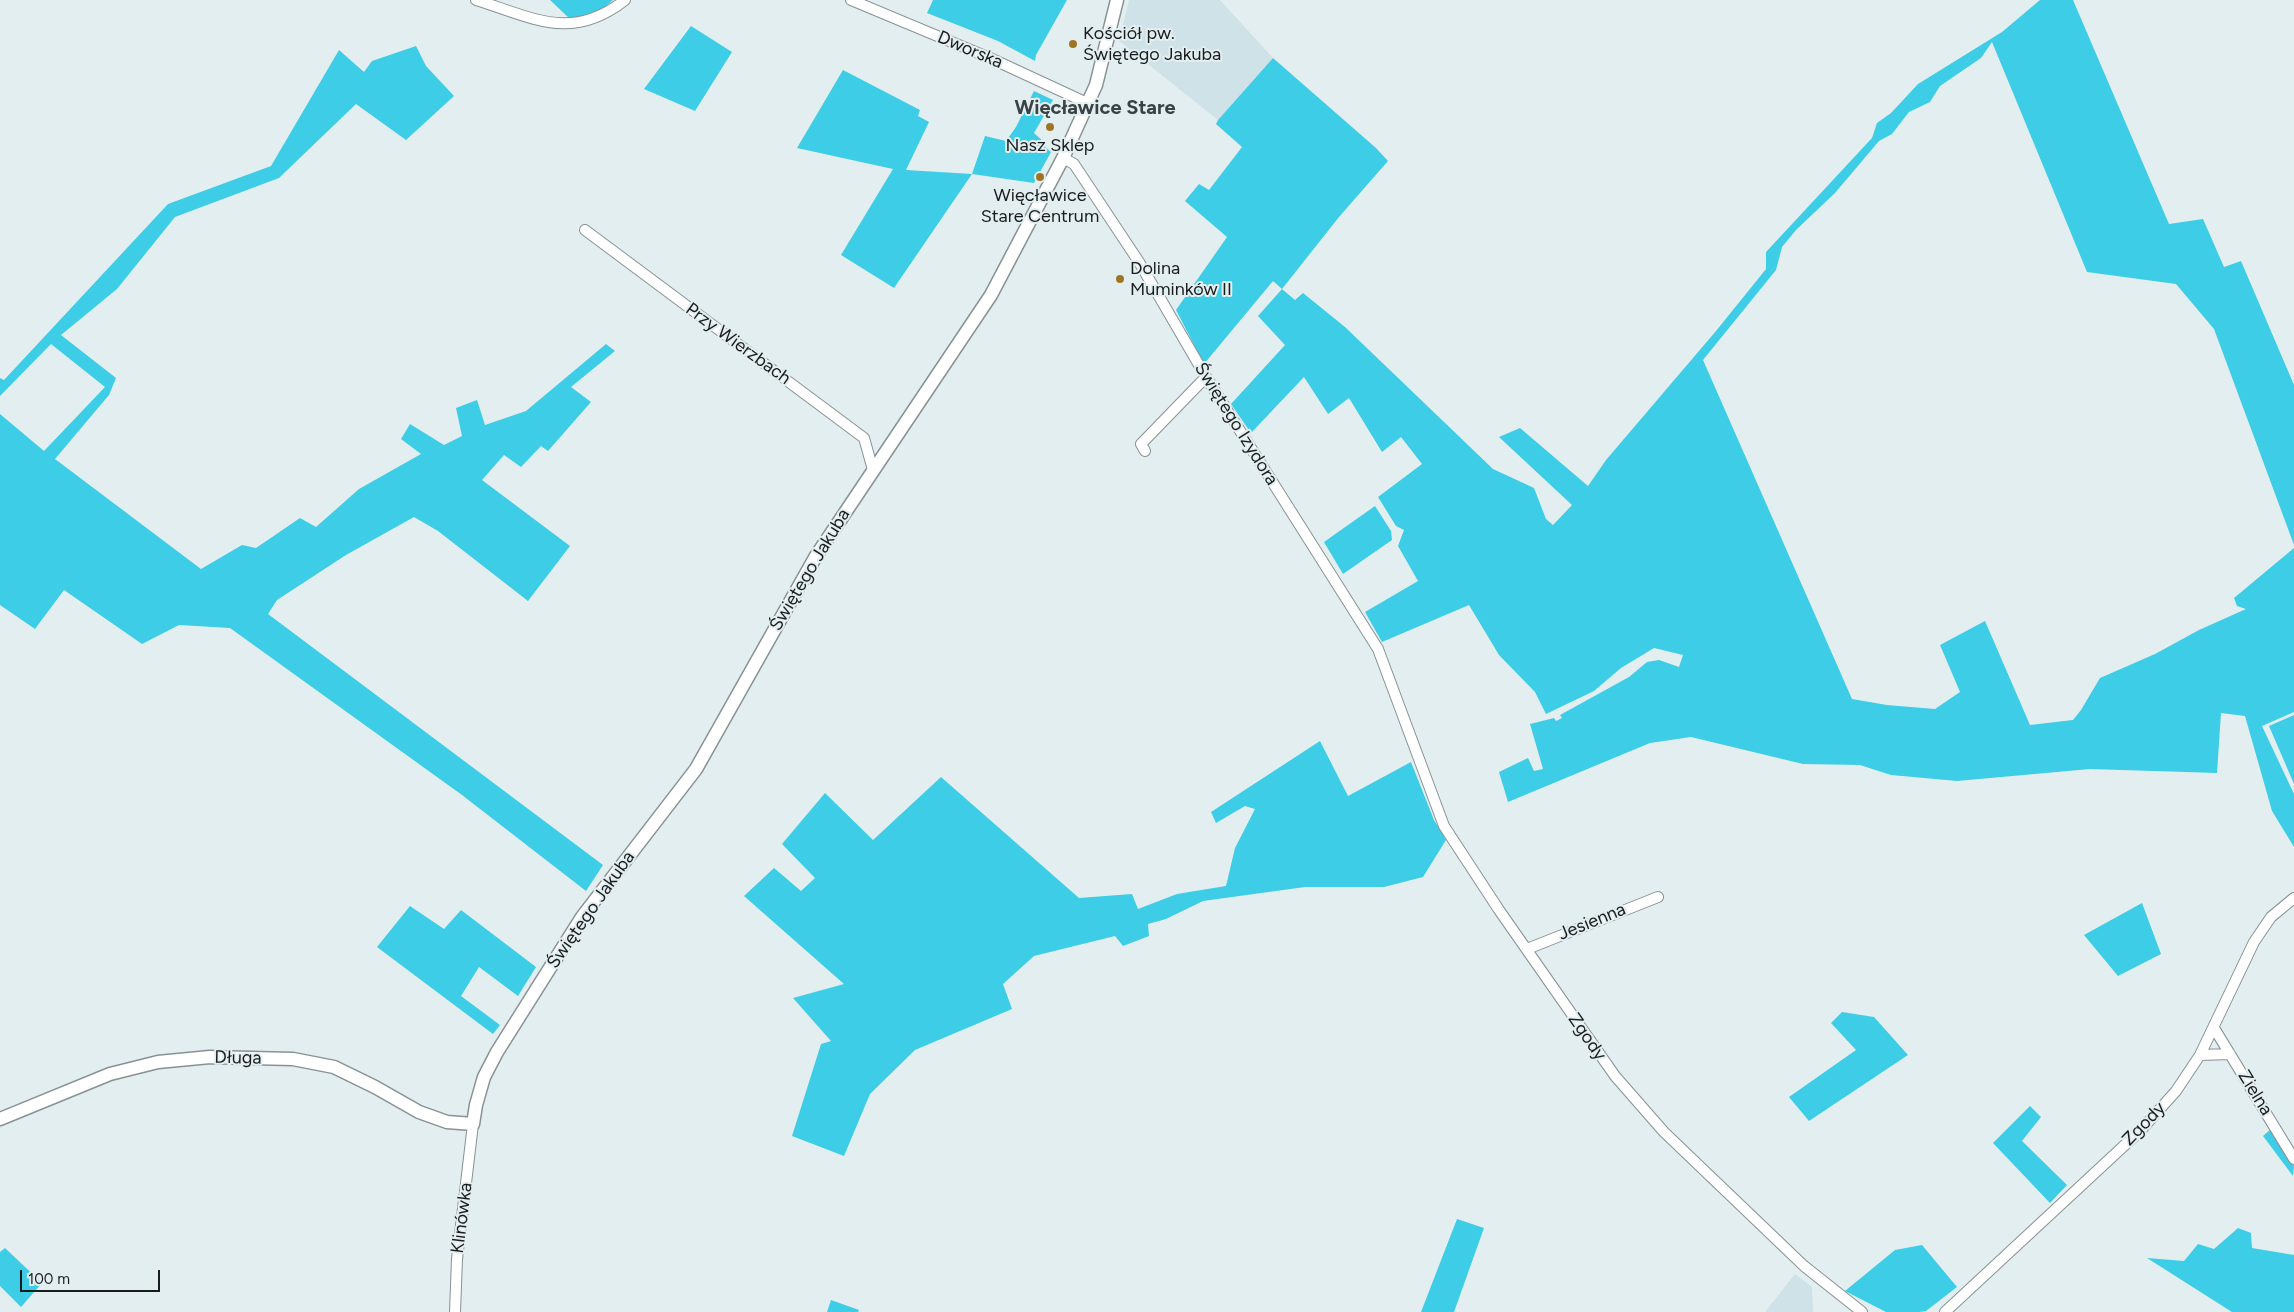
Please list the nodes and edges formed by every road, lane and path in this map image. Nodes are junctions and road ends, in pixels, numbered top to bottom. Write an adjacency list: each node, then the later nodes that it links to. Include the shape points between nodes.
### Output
1 (476, 0): 2 (street, via 554,24 578,24 599,18)
2 (625, 0)
3 (851, 0): 5 (street, Dworska)
4 (1117, 0): 5 (street, Świętego Jakuba, via 1100,69)
5 (1087, 103): 6 (street, Świętego Jakuba)
6 (1063, 158): 8 (street, Świętego Izydora, via 1074,164 1139,262); 10 (street, Świętego Jakuba, via 991,296)
7 (586, 230): 10 (street, Przy Wierzbach, via 864,438)
8 (1206, 377): 9 (street, via 1142,444); 11 (street, Świętego Izydora, via 1378,649)
9 (1145, 452)
10 (873, 470): 19 (street, Świętego Jakuba, via 785,608 696,769 582,918 497,1052 484,1077)
11 (1397, 698): 14 (street, Zgody, via 1444,826)
12 (1658, 896): 14 (street, Jesienna)
13 (2294, 898): 15 (street, Zgody, via 2271,917 2254,942)
14 (1527, 949): 22 (street, Zgody, via 1615,1076 1664,1132 1804,1266)
15 (2214, 1028): 16 (street, Zielna); 17 (street, Zgody)
16 (2230, 1054): 17 (street); 20 (street, Zielna)
17 (2200, 1055): 23 (street, Zgody, via 2176,1091 2141,1130)
18 (0, 1119): 19 (street, Długa, via 110,1074 158,1062 210,1057 293,1059 334,1067 419,1112 446,1122)
19 (473, 1124): 21 (street, Klinówka, via 457,1259)
20 (2294, 1158)
21 (456, 1312)
22 (1862, 1312)
23 (1944, 1312)

